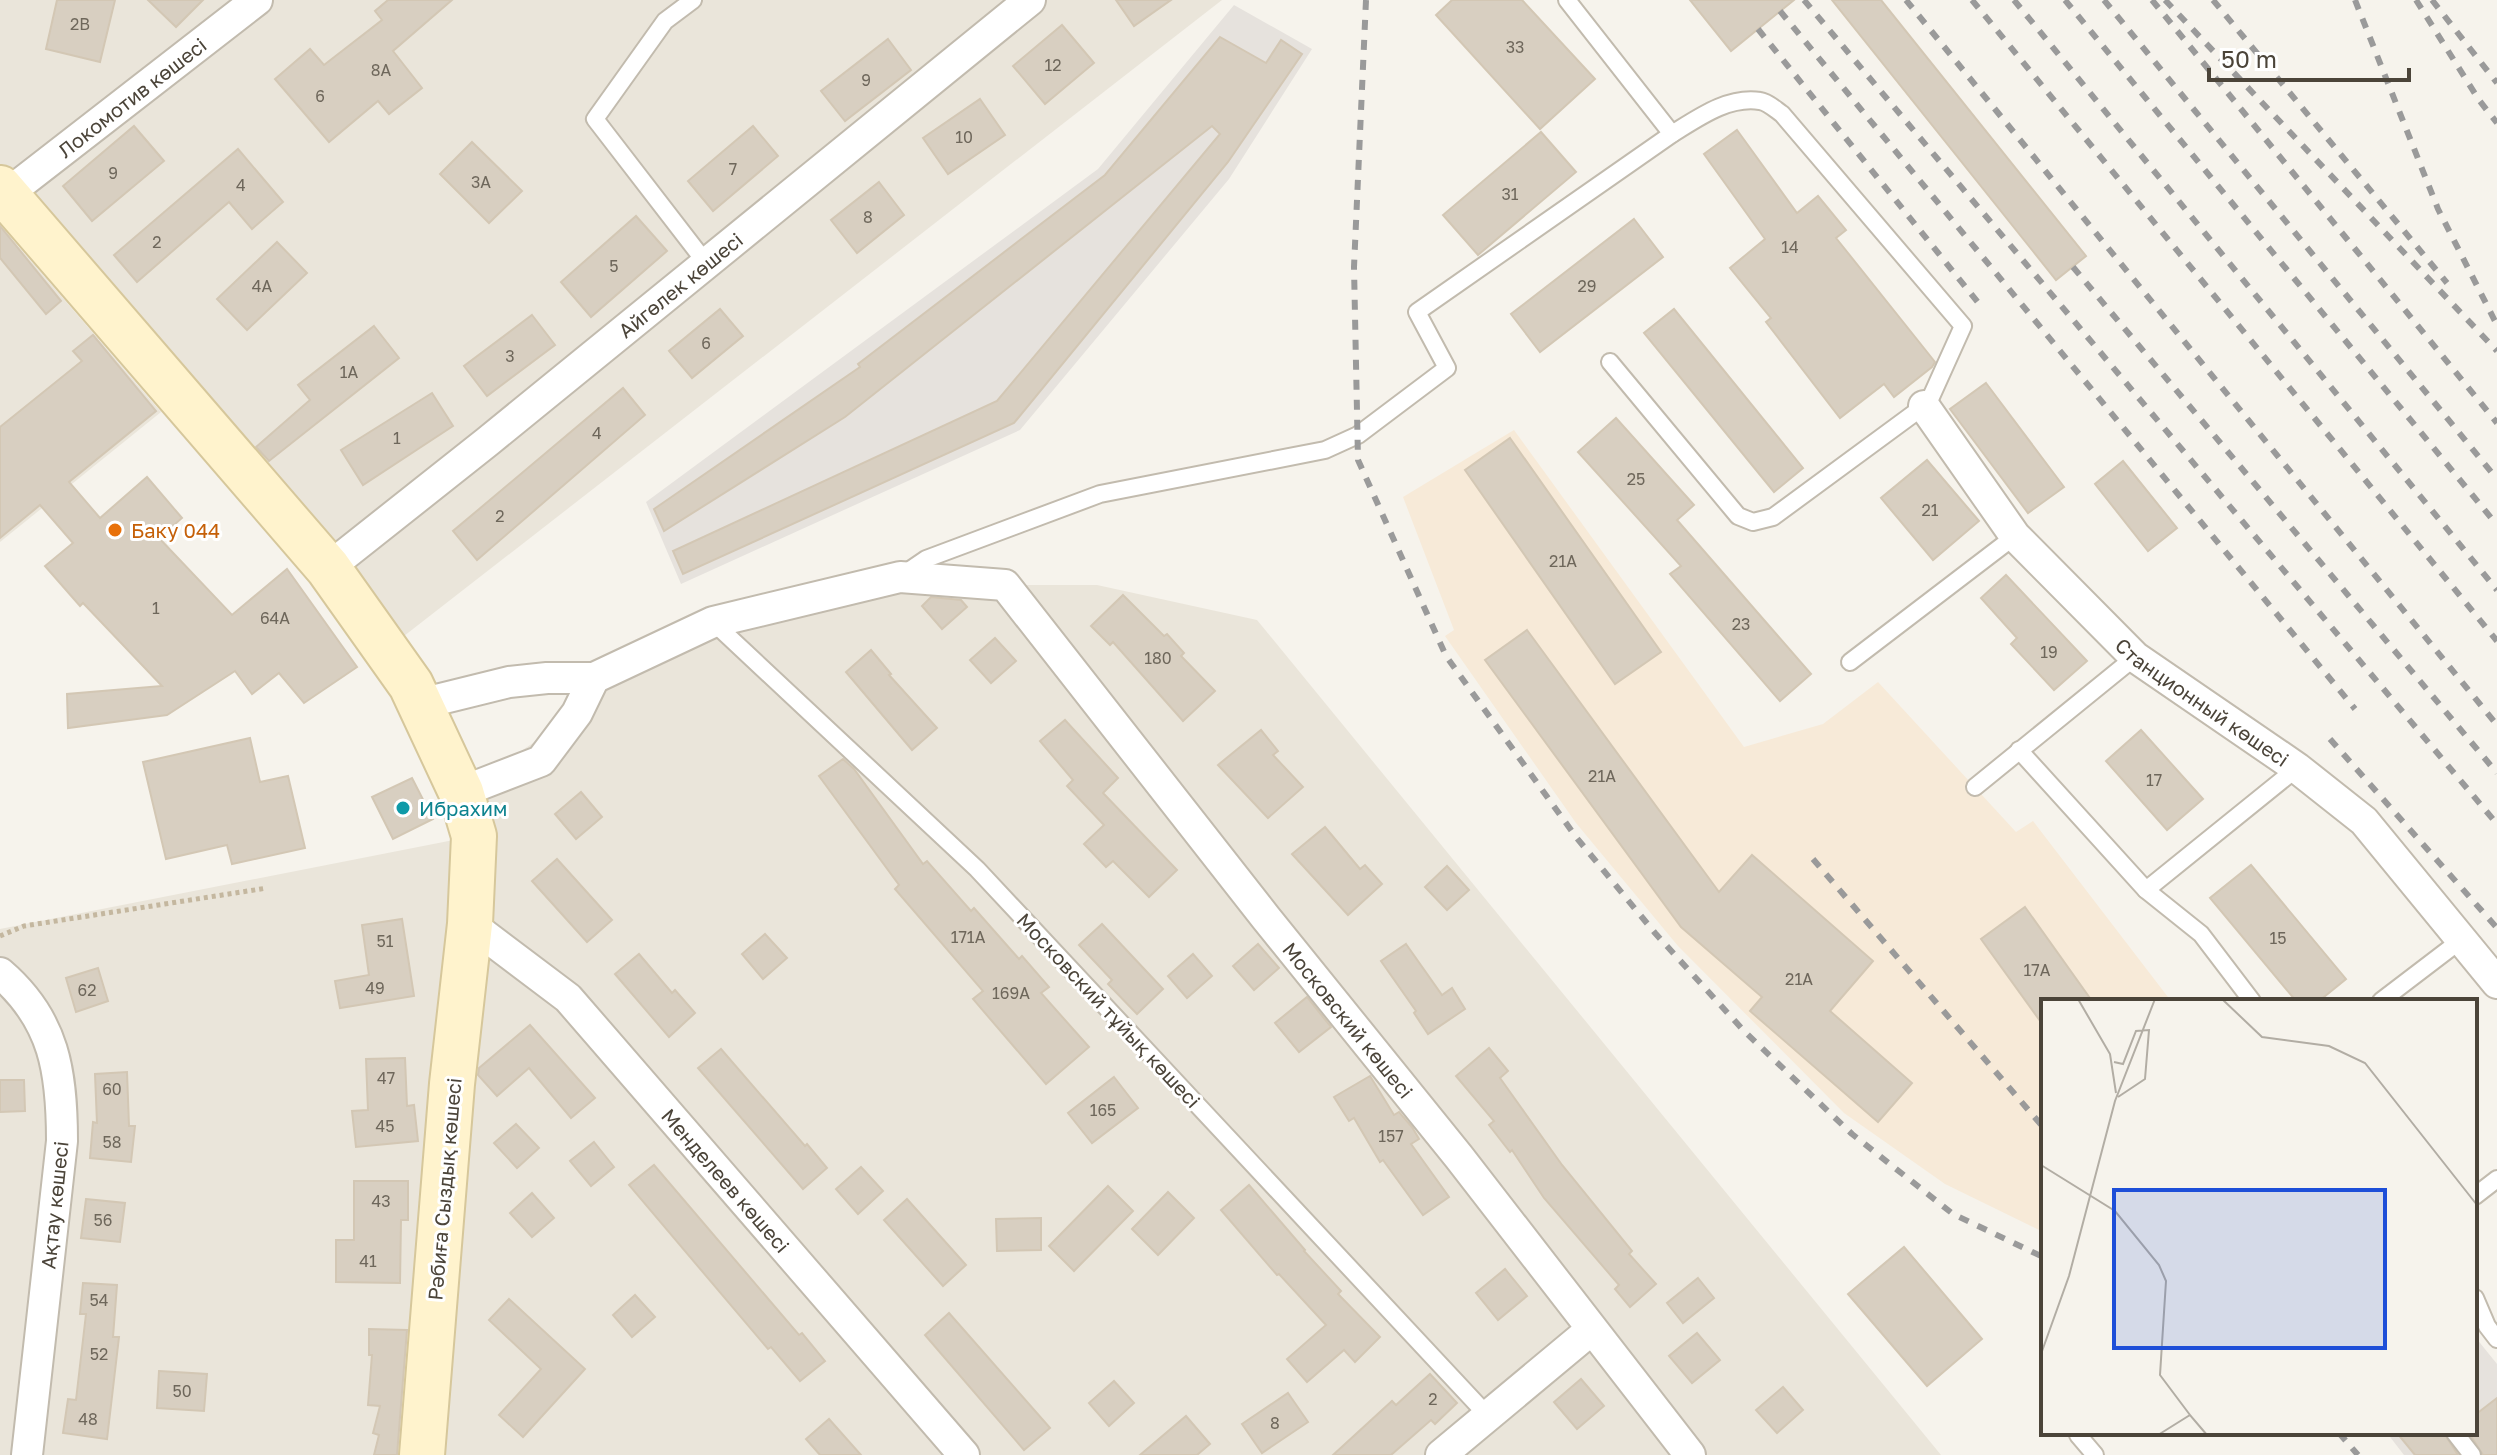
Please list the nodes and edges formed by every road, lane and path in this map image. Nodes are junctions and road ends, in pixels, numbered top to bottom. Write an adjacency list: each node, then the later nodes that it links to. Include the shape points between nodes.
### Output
1 (257, 0): 6 (street, Локомотив көшесі)
2 (693, 0): 7 (lane, via 665,21 595,119)
3 (1030, 0): 7 (street, Айгөлек көшесі)
4 (1567, 0): 5 (lane)
5 (1672, 134): 9 (lane, via 1710,110 1736,103 1762,101 1782,114 1963,326); 12 (lane, via 1417,312 1447,368 1358,435 1325,450 1100,494 926,559)
6 (4, 191): 11 (street, Рәбиға Сыздық көшесі)
7 (706, 263): 11 (street, Айгөлек көшесі)
8 (1610, 362): 9 (lane, via 1738,516 1753,522 1773,517)
9 (1924, 406): 10 (street, Станционный көшесі)
10 (2015, 536): 14 (street, Станционный көшесі); 15 (lane)
11 (328, 568): 17 (street, Рәбиға Сыздық көшесі)
12 (900, 577): 13 (street); 34 (street, Московский көшесі, via 1005,585)
13 (713, 622): 16 (street); 36 (lane, Московский тұйық көшесі, via 977,869)
14 (2135, 657): 18 (lane); 19 (street, Станционный көшесі)
15 (1850, 662)
16 (594, 678): 17 (street, via 509,682); 21 (street, via 577,713 541,761)
17 (420, 704): 21 (street, Рәбиға Сыздық көшесі)
18 (2019, 750): 20 (lane); 23 (lane)
19 (2297, 768): 23 (lane); 26 (street, Станционный көшесі, via 2364,821)
20 (1975, 787)
21 (461, 792): 24 (street, Рәбиға Сыздық көшесі, via 474,836)
22 (267, 888): 25 (path, via 24,926)
23 (2146, 890): 29 (lane, via 2201,934)
24 (470, 924): 40 (street, Рәбиға Сыздық көшесі); 41 (street, Менделеев көшесі, via 568,998)
25 (0, 936)
26 (2461, 940): 28 (street, Станционный көшесі); 30 (lane)
27 (0, 973): 39 (street, Ақтау көшесі, via 22,992 43,1025 60,1075 62,1109)
28 (2497, 983)
29 (2250, 999)
30 (2384, 999)
31 (2497, 1179): 32 (lane)
32 (2477, 1194)
33 (2477, 1303): 35 (lane)
34 (1591, 1330): 36 (street); 43 (street, Московский көшесі)
35 (2497, 1339)
36 (1488, 1416): 42 (street)
37 (2078, 1435): 44 (lane)
38 (2457, 1435): 45 (lane)
39 (27, 1455)
40 (422, 1455)
41 (964, 1455)
42 (1441, 1455)
43 (1690, 1455)
44 (2095, 1455)
45 (2472, 1455)

